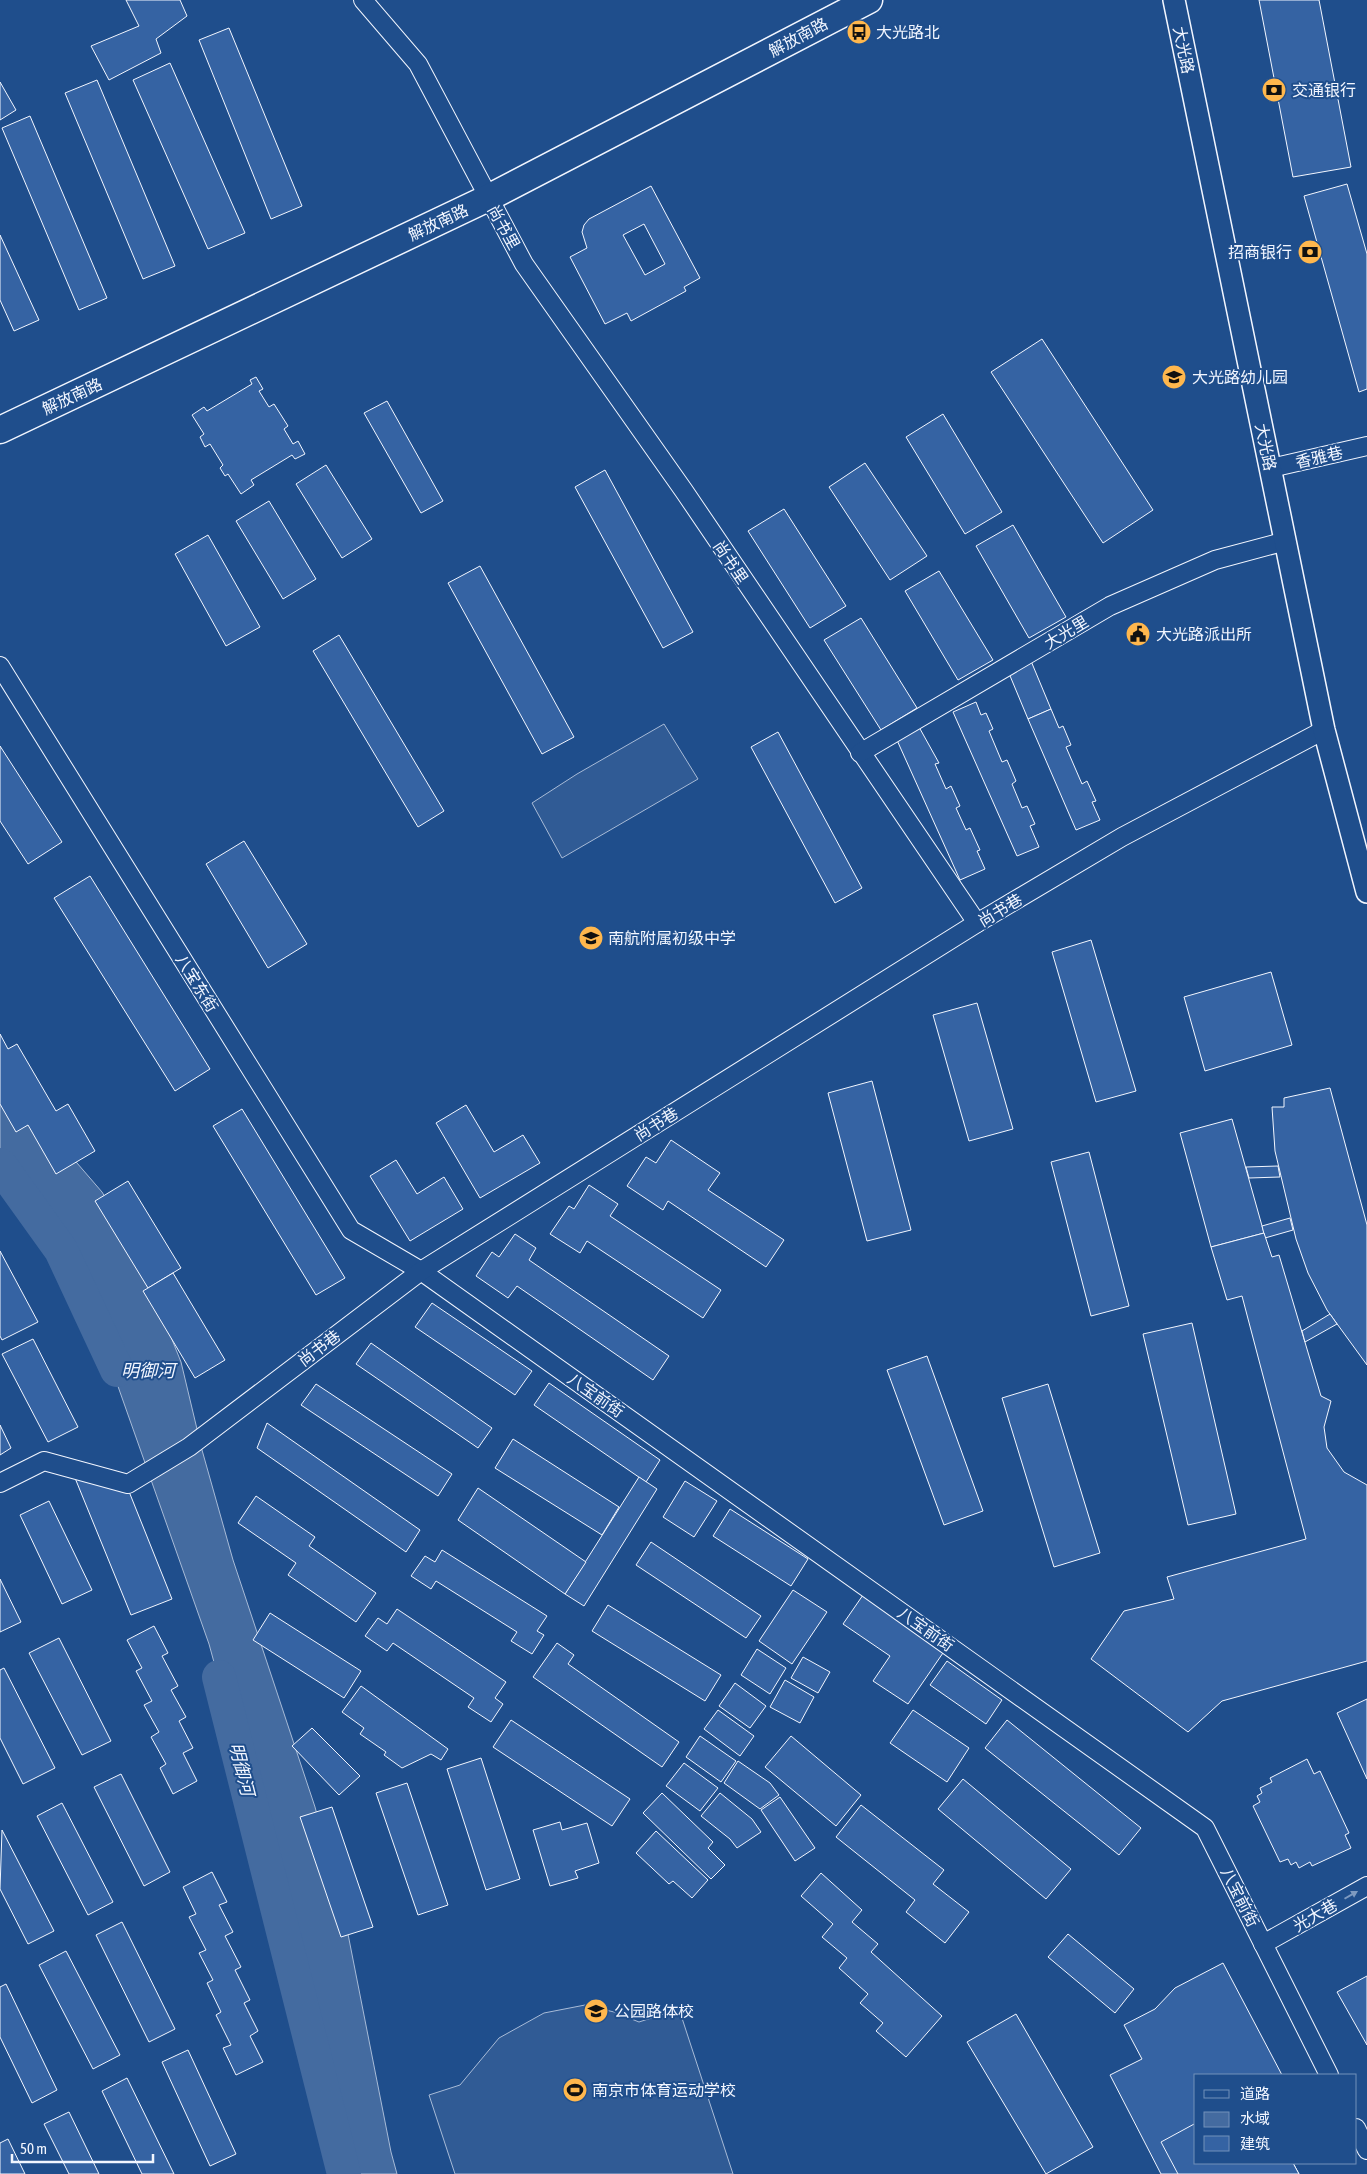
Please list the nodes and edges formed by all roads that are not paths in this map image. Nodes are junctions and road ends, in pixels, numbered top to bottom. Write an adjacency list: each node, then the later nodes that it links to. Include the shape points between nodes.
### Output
1 (363, 0): 4 (street, 尚书里, via 418,64)
2 (869, 0): 4 (street, 解放南路)
3 (1174, 0): 7 (street, 大光路)
4 (488, 198): 5 (street, 解放南路); 11 (street, 尚书里, via 524,264 684,492)
5 (0, 430)
6 (1367, 446): 7 (street, 香雅巷)
7 (1271, 468): 8 (street, 大光路)
8 (1286, 541): 10 (street, 大光路); 11 (street, 大光里, via 1215,560 1110,606)
9 (0, 666): 14 (street, 八宝东街, via 350,1230)
10 (1324, 730): 12 (street, 大光路); 13 (street, 尚书巷, via 1122,837)
11 (860, 754): 13 (street, 尚书里)
12 (1367, 892)
13 (977, 923): 14 (street, 尚书巷)
14 (421, 1270): 15 (street, 尚书巷, via 188,1447 128,1484 44,1461); 17 (street, 八宝前街, via 1205,1828)
15 (0, 1483)
16 (1367, 1886): 17 (street, 光大巷, one-way to 16)
17 (1263, 1944): 18 (street, 八宝前街)
18 (1328, 2074)
19 (1357, 2130): 20 (street)
20 (1367, 2150)

